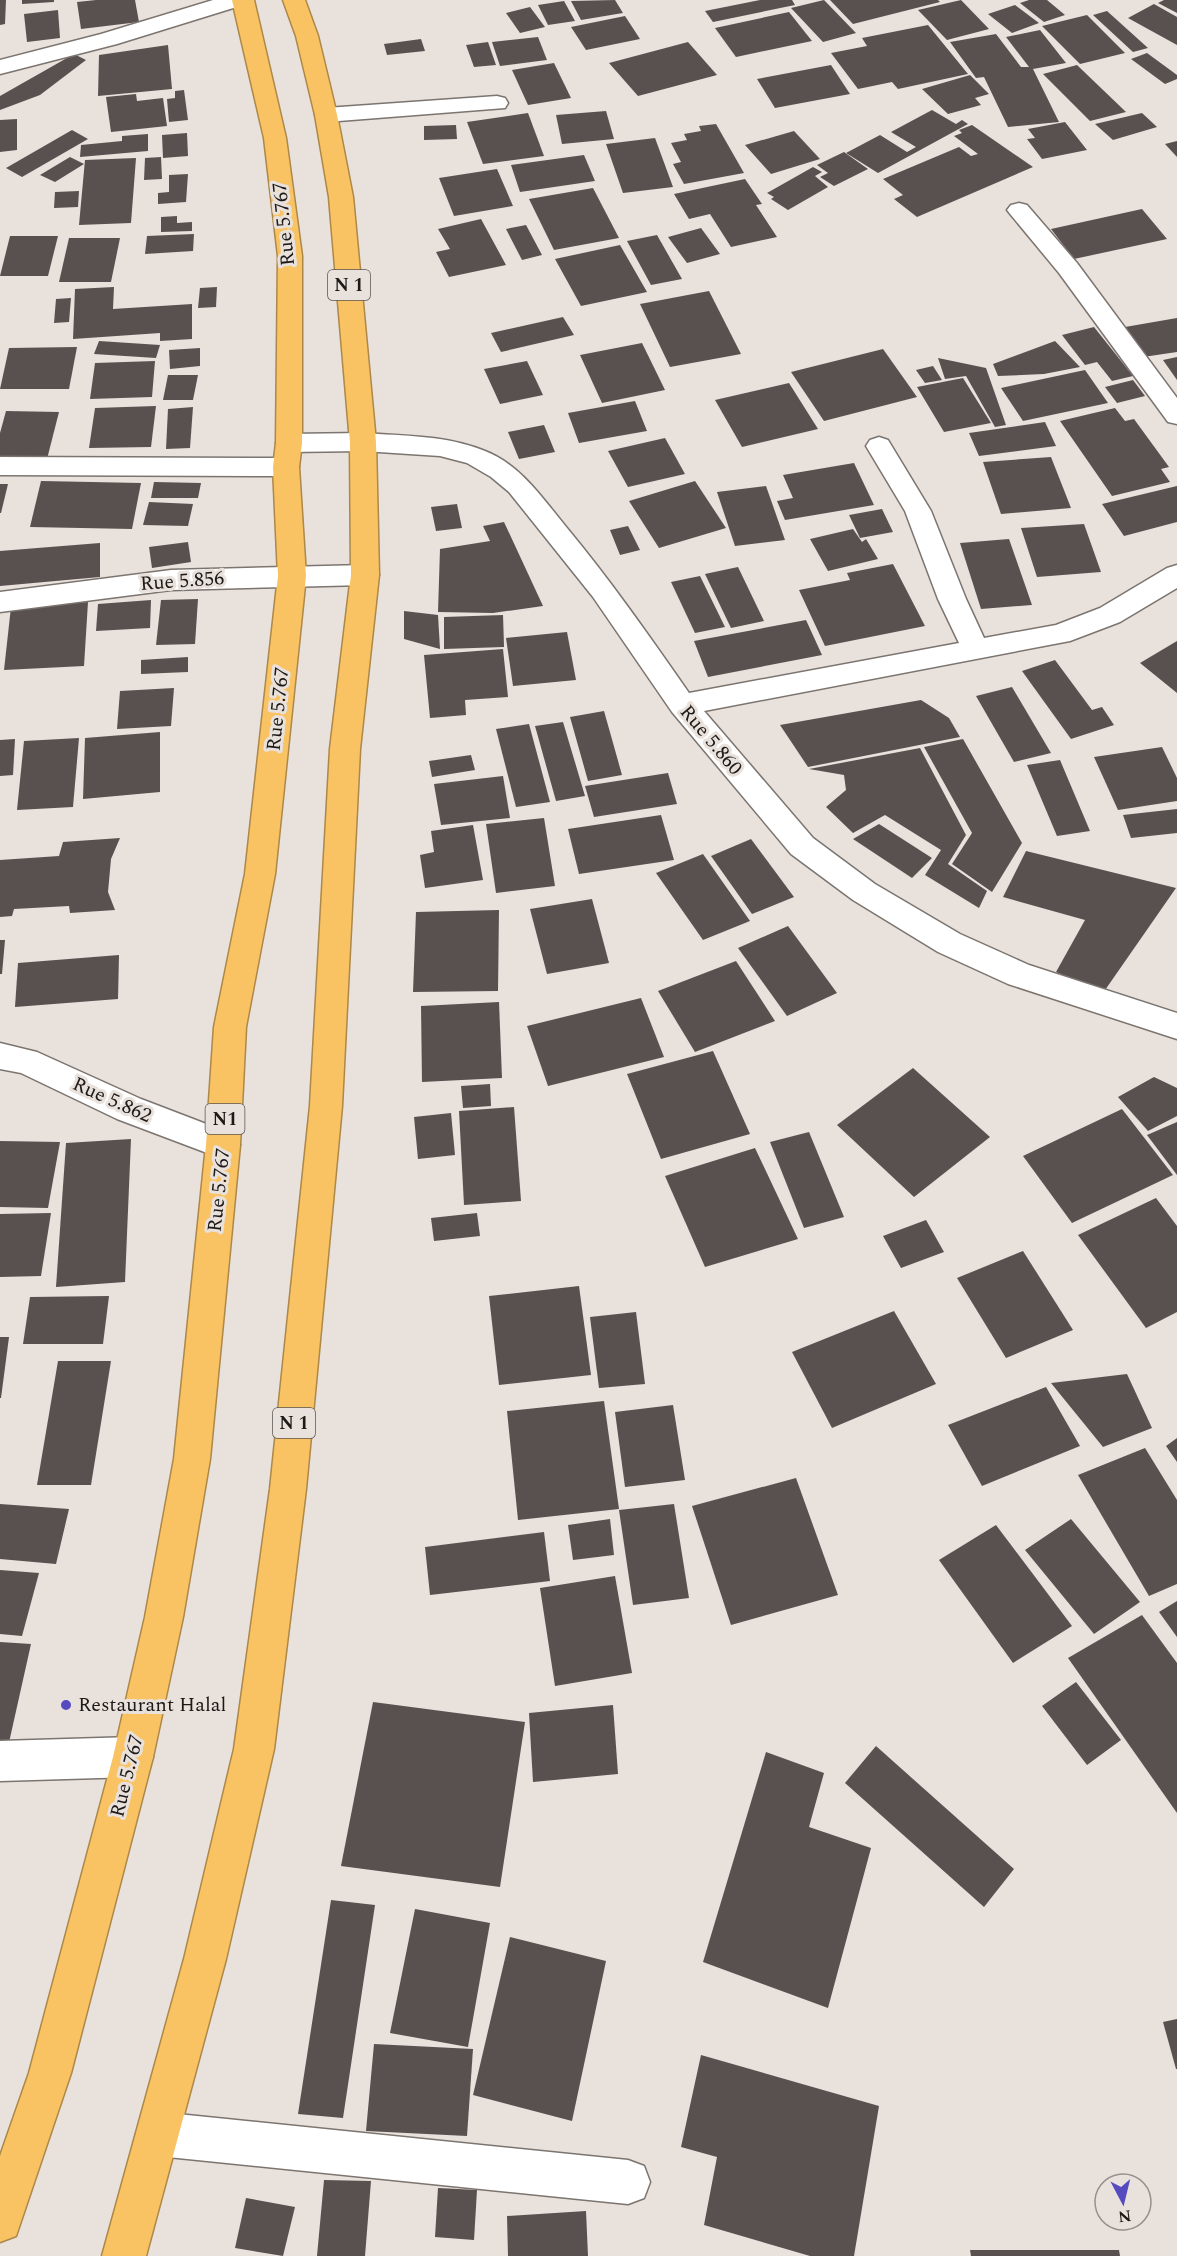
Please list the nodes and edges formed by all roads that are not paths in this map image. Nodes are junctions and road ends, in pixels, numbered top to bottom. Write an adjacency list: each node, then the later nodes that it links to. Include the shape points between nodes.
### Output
1 (235, 0): 4 (street)
2 (243, 0): 11 (highway, Rue 5.767 / N1, via 275,138 290,256)
3 (294, 0): 6 (highway, N 1)
4 (0, 67)
5 (497, 103): 6 (street)
6 (326, 115): 9 (highway, N 1, via 341,197)
7 (1019, 210): 8 (street, via 1068,268)
8 (1177, 416)
9 (363, 442): 11 (street, Rue 5.860); 13 (highway, N 1); 18 (street, Rue 5.860, via 440,447 476,457 500,471 518,486 603,590)
10 (879, 446): 17 (street, via 918,511)
11 (287, 455): 12 (street, Rue 5.860); 15 (highway, Rue 5.767 / N1)
12 (0, 466)
13 (365, 575): 15 (street, Rue 5.856); 24 (highway, N 1, via 345,749 325,1117 288,1489 256,1737 205,1959)
14 (1177, 575): 17 (street, via 1110,615 1060,634)
15 (292, 576): 16 (street, Rue 5.856, via 171,580); 21 (highway, Rue 5.767 / N1, via 260,874 230,1027)
16 (0, 602)
17 (976, 650): 18 (street)
18 (682, 705): 19 (street, Rue 5.860, via 802,846 864,892 949,943 1019,975)
19 (1177, 1026)
20 (0, 1056): 21 (street, Rue 5.862, via 26,1061 129,1109)
21 (223, 1146): 22 (highway, Rue 5.767 / N1, via 192,1459 164,1617)
22 (133, 1757): 23 (street); 26 (highway, Rue 5.767 / N1, via 50,2073)
23 (0, 1761)
24 (158, 2134): 25 (street); 27 (highway, N 1)
25 (628, 2182)
26 (0, 2220)
27 (124, 2256)

